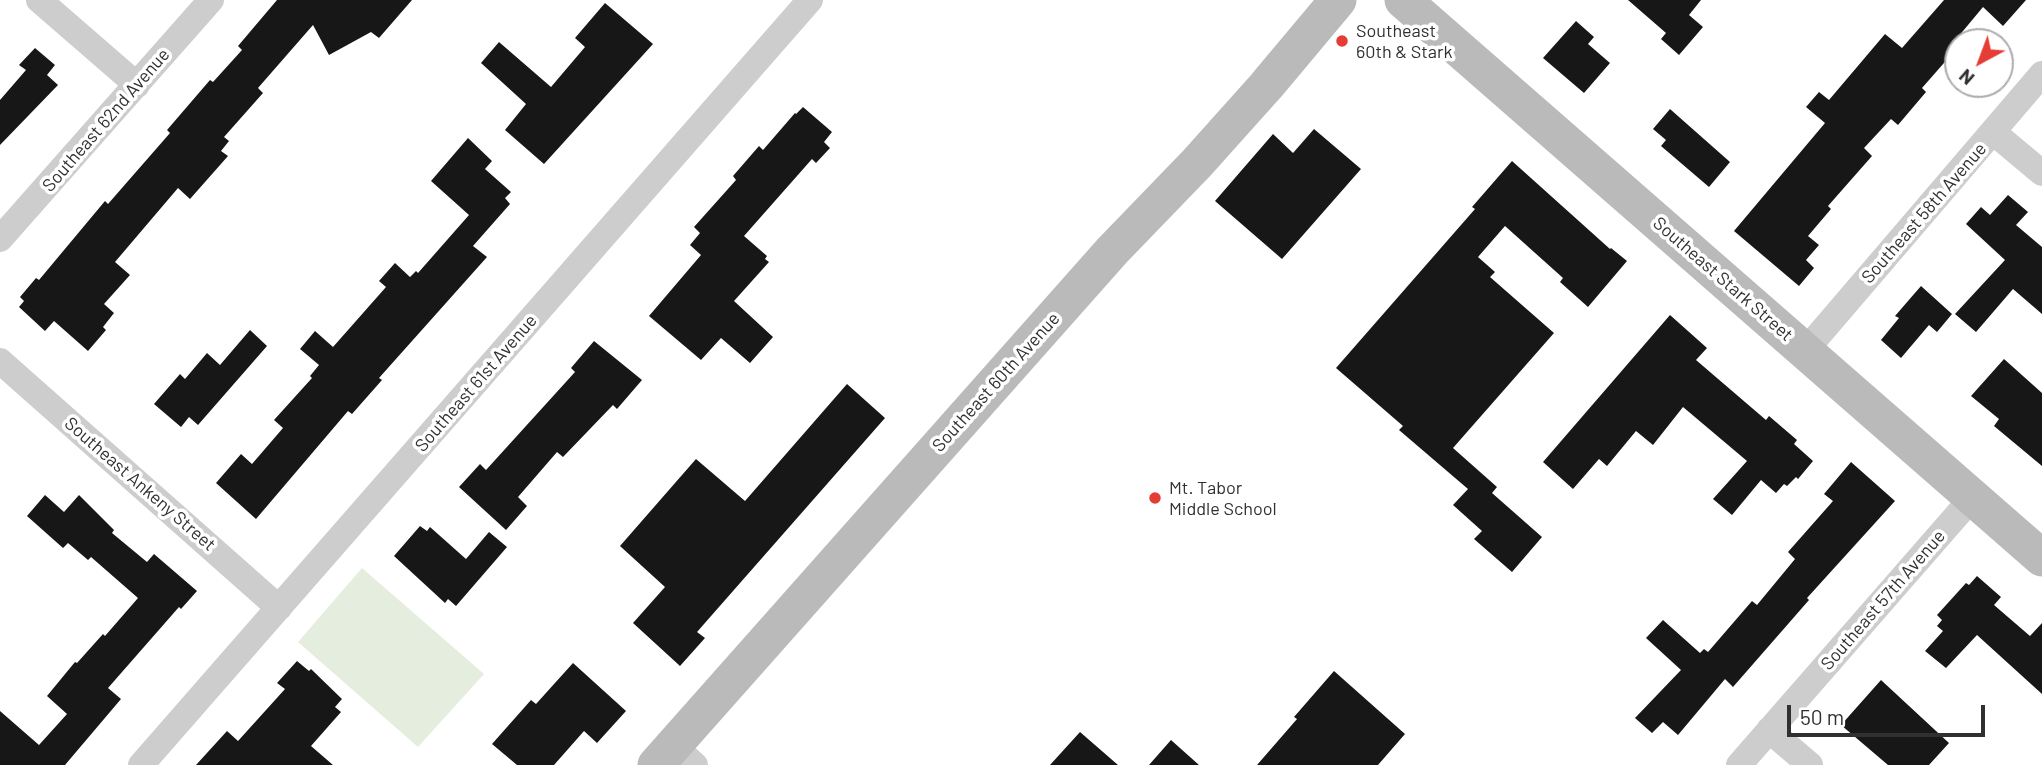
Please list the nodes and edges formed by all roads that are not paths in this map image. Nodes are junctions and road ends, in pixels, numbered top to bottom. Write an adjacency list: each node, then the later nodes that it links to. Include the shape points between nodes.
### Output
1 (39, 0): 7 (street)
2 (211, 0): 7 (street, Southeast 62nd Avenue)
3 (810, 0): 15 (street, Southeast 61st Avenue)
4 (1338, 0): 17 (main road, Southeast 60th Avenue, via 1112,251)
5 (1403, 0): 11 (main road, Southeast Stark Street)
6 (2042, 74): 8 (street, Southeast 58th Avenue)
7 (137, 85): 10 (street, Southeast 62nd Avenue)
8 (1993, 132): 9 (street); 11 (street, Southeast 58th Avenue)
9 (2042, 173)
10 (0, 239)
11 (1805, 351): 13 (main road, Southeast Stark Street)
12 (0, 361): 15 (street, Southeast Ankeny Street)
13 (1972, 498): 14 (main road, Southeast Stark Street); 16 (street, Southeast 57th Avenue)
14 (2042, 558)
15 (279, 607): 18 (street, Southeast 61st Avenue)
16 (1769, 730): 19 (street, Southeast 57th Avenue); 20 (street)
17 (675, 758)
18 (141, 765)
19 (1739, 765)
20 (1810, 765)

